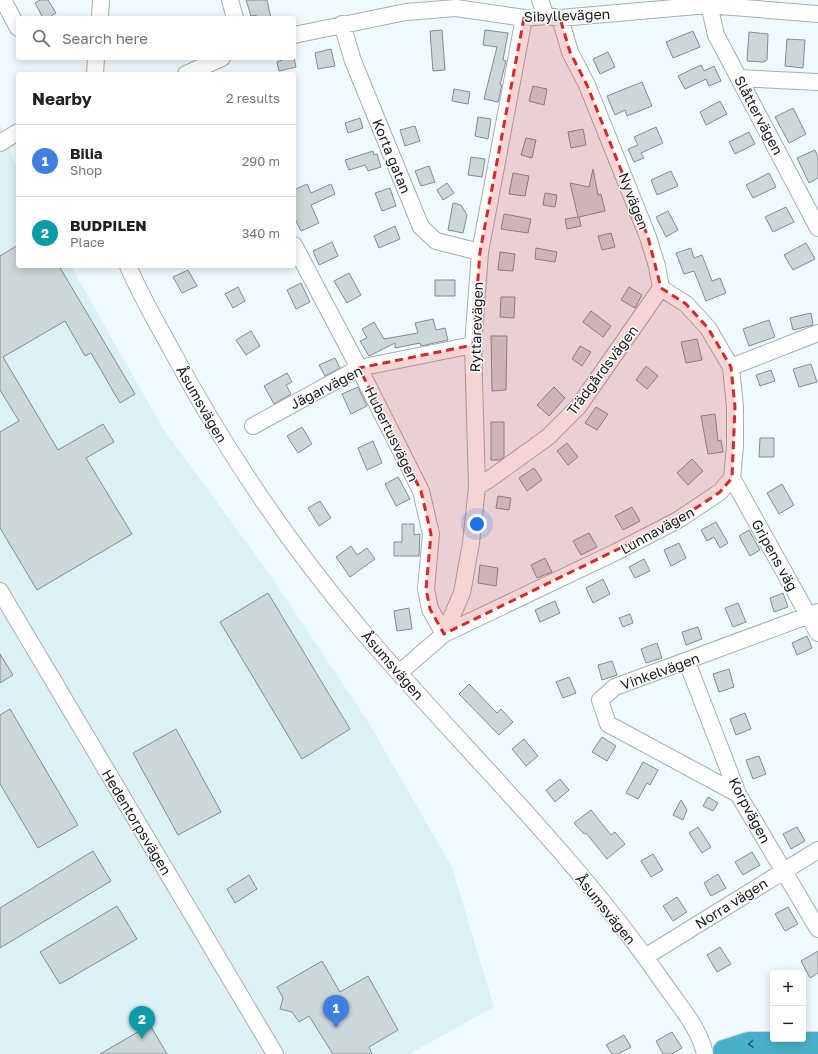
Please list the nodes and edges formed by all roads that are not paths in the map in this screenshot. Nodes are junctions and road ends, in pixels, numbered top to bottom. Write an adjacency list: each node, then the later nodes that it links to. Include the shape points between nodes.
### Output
1 (3, 0): 11 (street)
2 (101, 0): 7 (street)
3 (230, 0): 8 (street)
4 (540, 0): 9 (street, Nyvägen)
5 (708, 3): 6 (street, Sibyllevägen); 9 (street, Sibyllevägen); 18 (street, Slåttervägen, via 716,35)
6 (818, 14)
7 (100, 16)
8 (234, 16)
9 (553, 17): 10 (street, Sibyllevägen); 26 (street, Nyvägen, via 587,85 648,237)
10 (524, 18): 12 (street, Sibyllevägen, via 456,8 406,12); 24 (street, Ryttarevägen)
11 (16, 24)
12 (342, 24): 13 (street, Sibyllevägen); 24 (street, Korta gatan, via 352,61 421,227 436,241)
13 (296, 35)
14 (96, 60): 17 (street)
15 (219, 60): 16 (street)
16 (204, 70)
17 (95, 72)
18 (739, 78): 19 (street); 22 (street, Slåttervägen)
19 (818, 82)
20 (16, 133): 21 (street)
21 (0, 143)
22 (818, 228)
23 (296, 249): 30 (street, Hubertusvägen)
24 (480, 252): 28 (street, Ryttarevägen)
25 (129, 268): 39 (street, Åsumsvägen, via 193,390 256,492 318,577)
26 (661, 288): 29 (street, via 686,304 708,328); 33 (street, Trädgårdsvägen, via 578,406 548,437)
27 (818, 333): 29 (street)
28 (473, 346): 30 (street, Jägarvägen); 33 (street, Ryttarevägen)
29 (731, 367): 32 (street, via 735,407)
30 (359, 368): 31 (street, Jägarvägen); 37 (street, Hubertusvägen, via 421,492 430,534 426,589 430,609)
31 (253, 426)
32 (732, 478): 35 (street, Gripens väg); 37 (street, Lunnavägen, via 720,492 678,520)
33 (477, 486): 37 (street, Ryttarevägen, via 462,593)
34 (0, 591): 47 (street, Hedentorpsvägen)
35 (813, 614): 36 (street, Gripens väg); 38 (street, Vinkelvägen)
36 (818, 633)
37 (444, 634): 39 (street, Lunnavägen)
38 (687, 662): 40 (street, Korpvägen); 40 (street, Vinkelvägen, via 615,687 600,700 608,724)
39 (399, 674): 44 (street, Åsumsvägen, via 567,860)
40 (738, 794): 42 (street, Korpvägen)
41 (818, 850): 42 (street, Norra vägen)
42 (783, 870): 43 (street, Korpvägen); 44 (street, Norra vägen)
43 (818, 928)
44 (645, 957): 46 (street, Åsumsvägen, via 699,1035)
45 (818, 1043): 46 (highway, one-way to 46, via 749,1043)
46 (716, 1052)
47 (275, 1054)

